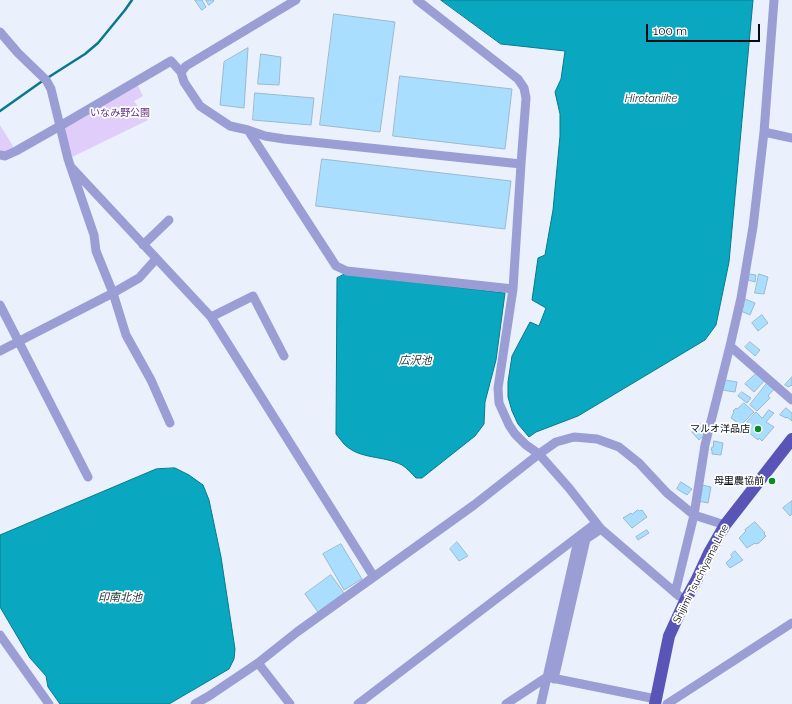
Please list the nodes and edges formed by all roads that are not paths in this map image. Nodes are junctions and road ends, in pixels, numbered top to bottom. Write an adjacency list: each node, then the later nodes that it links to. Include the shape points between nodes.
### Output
1 (296, 0): 5 (street, via 186,66)
2 (417, 0): 11 (street, via 518,79 524,88 526,98)
3 (774, 0): 8 (street)
4 (0, 32): 6 (street, via 46,80 51,89)
5 (181, 72): 6 (street, via 171,61); 7 (street, via 184,82 200,106 230,126)
6 (60, 126): 10 (street, via 5,156); 12 (street)
7 (248, 130): 11 (street, via 284,139); 16 (street, via 336,266 347,271)
8 (764, 132): 9 (street); 21 (street, via 753,227)
9 (792, 138)
10 (0, 155)
11 (521, 164): 16 (street)
12 (72, 168): 14 (street); 17 (street, via 94,235 96,251)
13 (169, 220): 14 (street)
14 (143, 245): 15 (street)
15 (156, 259): 17 (street, via 139,278); 19 (street)
16 (513, 289): 27 (street, via 498,388 499,403 515,434)
17 (113, 293): 20 (street); 25 (street, via 126,335 151,380)
18 (0, 305): 20 (street)
19 (211, 317): 23 (street, via 253,296); 33 (street)
20 (19, 341): 22 (street); 28 (street)
21 (730, 346): 24 (street); 29 (street, via 705,445)
22 (0, 351)
23 (284, 356)
24 (792, 400)
25 (170, 424)
26 (792, 439): 30 (main road, Shijimi Tsuchiyama Line)
27 (539, 454): 29 (street, via 556,442 574,437 597,439 619,447); 31 (street); 33 (street, via 474,505)
28 (88, 477)
29 (694, 515): 30 (street); 34 (street)
30 (725, 525): 34 (main road, Shijimi Tsuchiyama Line, via 696,581)
31 (599, 526): 32 (street); 34 (street); 38 (street, via 586,539)
32 (578, 536): 38 (street); 43 (street)
33 (374, 577): 37 (street)
34 (680, 597): 39 (main road, Shijimi Tsuchiyama Line, via 669,636)
35 (792, 623): 39 (street)
36 (0, 635): 40 (street)
37 (258, 663): 41 (street); 42 (street)
38 (550, 678): 39 (street); 44 (street); 45 (street)
39 (659, 702)
40 (49, 704)
41 (195, 704)
42 (290, 704)
43 (358, 704)
44 (506, 704)
45 (541, 704)

